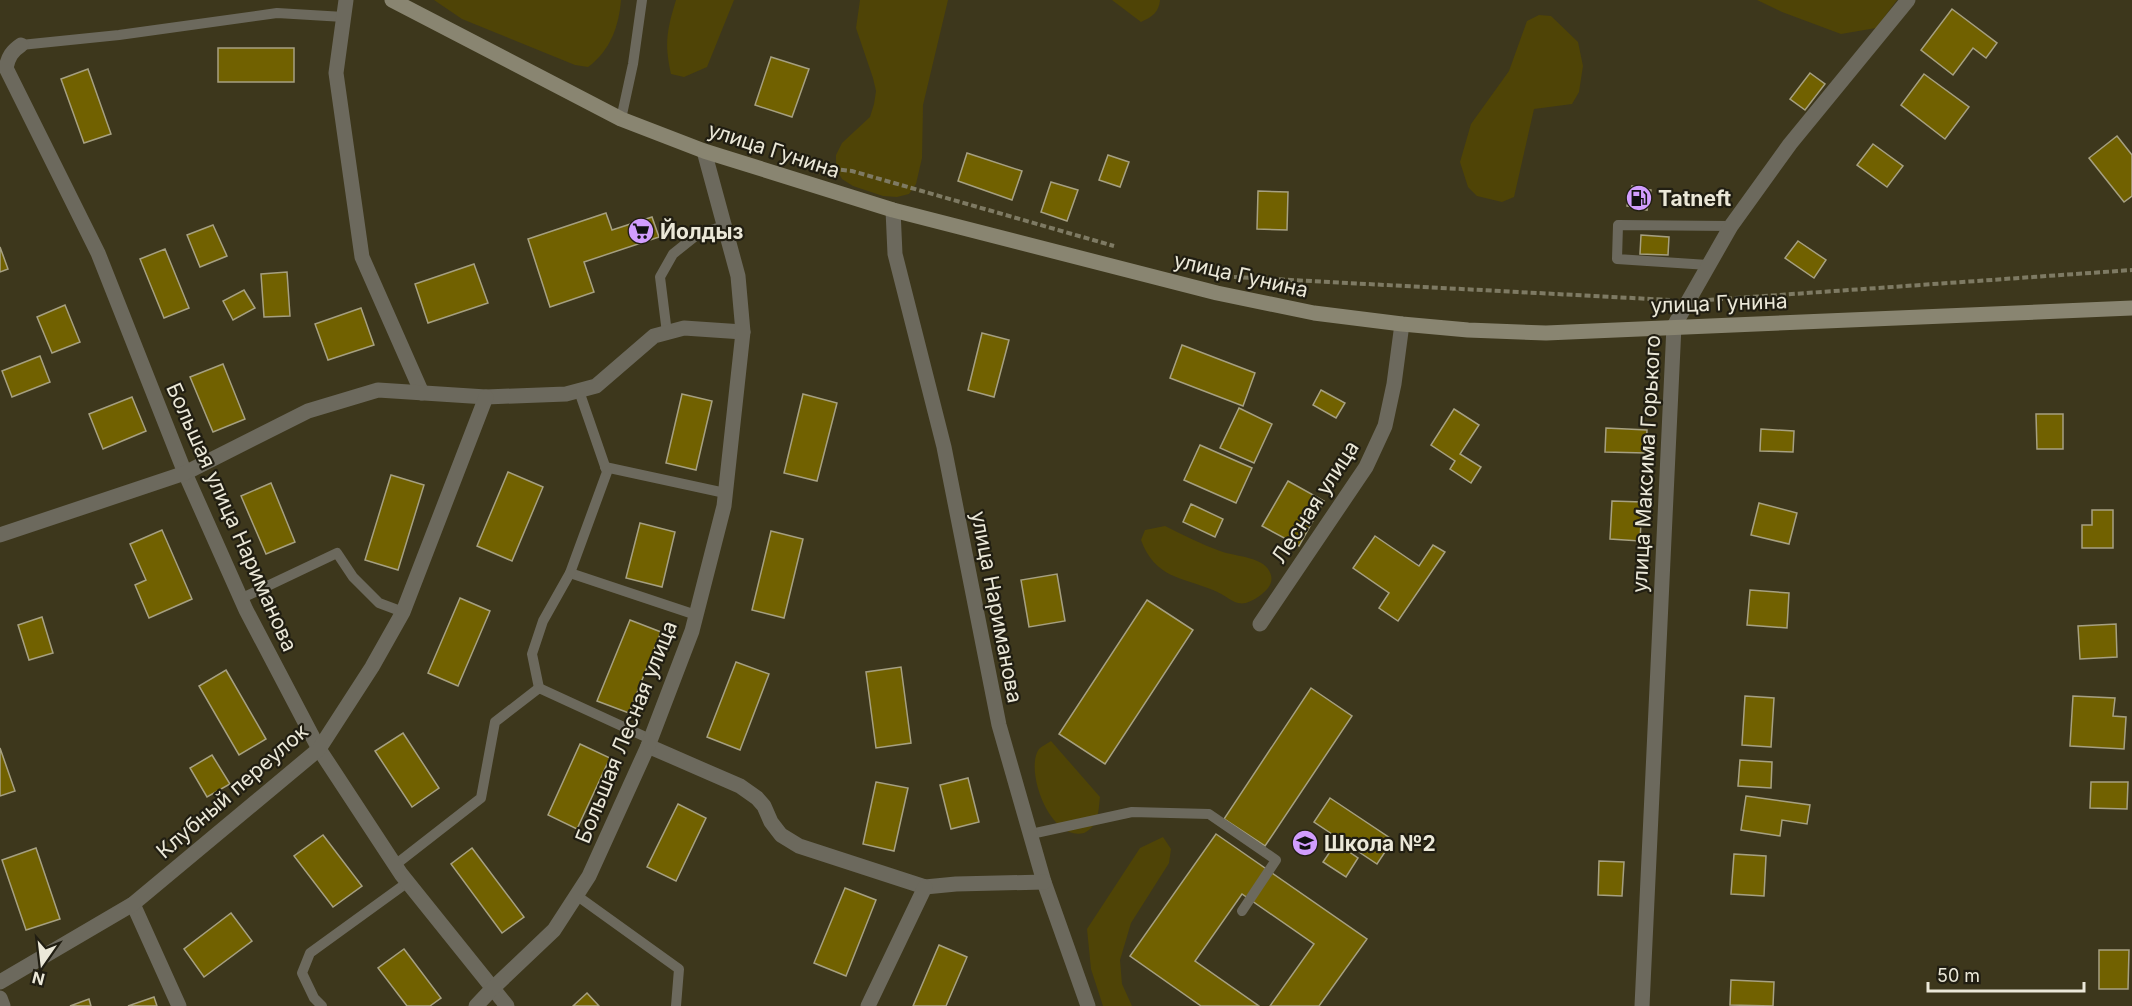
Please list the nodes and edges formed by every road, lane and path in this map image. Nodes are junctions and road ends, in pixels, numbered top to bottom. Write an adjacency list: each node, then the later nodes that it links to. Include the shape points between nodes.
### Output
1 (346, 0): 5 (street)
2 (392, 0): 7 (main road, улица Гунина)
3 (642, 0): 7 (lane)
4 (1908, 0): 12 (street, улица Максима Горького, via 1790,144)
5 (344, 17): 6 (lane, via 277,13); 24 (street, via 336,73 362,257)
6 (21, 45): 27 (street, Большая улица Нариманова, via 13,51 6,68 98,253)
7 (621, 119): 8 (main road, улица Гунина)
8 (704, 151): 10 (main road, улица Гунина); 11 (street, Большая Лесная улица)
9 (852, 171): 13 (path)
10 (893, 210): 19 (main road, улица Гунина, via 1217,293 1314,313); 38 (street, улица Нариманова, via 895,254 944,447 999,725)
11 (724, 226): 21 (lane, via 698,234 673,254 660,277); 22 (street, Большая Лесная улица, via 738,276)
12 (1731, 226): 14 (street, улица Максима Горького); 14 (lane, via 1618,225 1617,259)
13 (1115, 246)
14 (1708, 264): 17 (street, улица Максима Горького)
15 (2132, 270): 17 (path)
16 (1229, 276): 17 (path)
17 (1687, 301): 20 (street, улица Максима Горького)
18 (2132, 308): 20 (main road, улица Гунина)
19 (1402, 324): 20 (main road, улица Гунина, via 1546,333); 34 (street, Лесная улица, via 1385,426 1371,457)
20 (1674, 326): 57 (street, улица Максима Горького)
21 (666, 333): 22 (street, via 684,328); 23 (street, via 654,336 596,386)
22 (743, 333): 28 (street, Большая Лесная улица)
23 (579, 391): 25 (street); 26 (lane)
24 (422, 393): 25 (street); 27 (street, via 378,390 308,411)
25 (486, 397): 32 (street, Клубный переулок)
26 (605, 467): 28 (lane); 30 (lane, via 607,472)
27 (185, 473): 29 (street); 31 (street, Большая улица Нариманова)
28 (725, 493): 33 (street, Большая Лесная улица)
29 (0, 535)
30 (570, 573): 33 (lane); 35 (lane, via 543,621 532,654)
31 (240, 599): 32 (lane, via 337,553 378,603); 37 (street, Большая улица Нариманова)
32 (403, 612): 37 (street, Клубный переулок)
33 (696, 615): 36 (street, Большая Лесная улица)
34 (1260, 624)
35 (538, 688): 36 (lane); 39 (lane, via 495,722 481,798)
36 (649, 742): 42 (street, via 740,786 764,806 781,835 799,846); 43 (street, Большая Лесная улица, via 589,876)
37 (318, 749): 39 (street, Большая улица Нариманова); 44 (street, Клубный переулок)
38 (1031, 834): 41 (street, улица Нариманова); 45 (lane, via 1132,812 1209,814 1276,860)
39 (395, 866): 40 (street, Большая улица Нариманова)
40 (408, 882): 47 (street, Большая улица Нариманова); 51 (lane, via 310,953 302,973)
41 (1044, 882): 42 (street); 56 (street, улица Нариманова)
42 (925, 887): 55 (street)
43 (576, 895): 47 (street, Большая Лесная улица, via 554,930); 54 (lane, via 680,969)
44 (133, 904): 46 (street, Клубный переулок); 50 (street)
45 (1242, 911)
46 (0, 982)
47 (492, 988): 52 (street, Большая Лесная улица); 53 (street, Большая улица Нариманова)
48 (0, 998): 49 (street)
49 (3, 1006)
50 (179, 1006)
51 (322, 1006)
52 (476, 1006)
53 (507, 1006)
54 (676, 1006)
55 (868, 1006)
56 (1088, 1006)
57 (1642, 1006)

